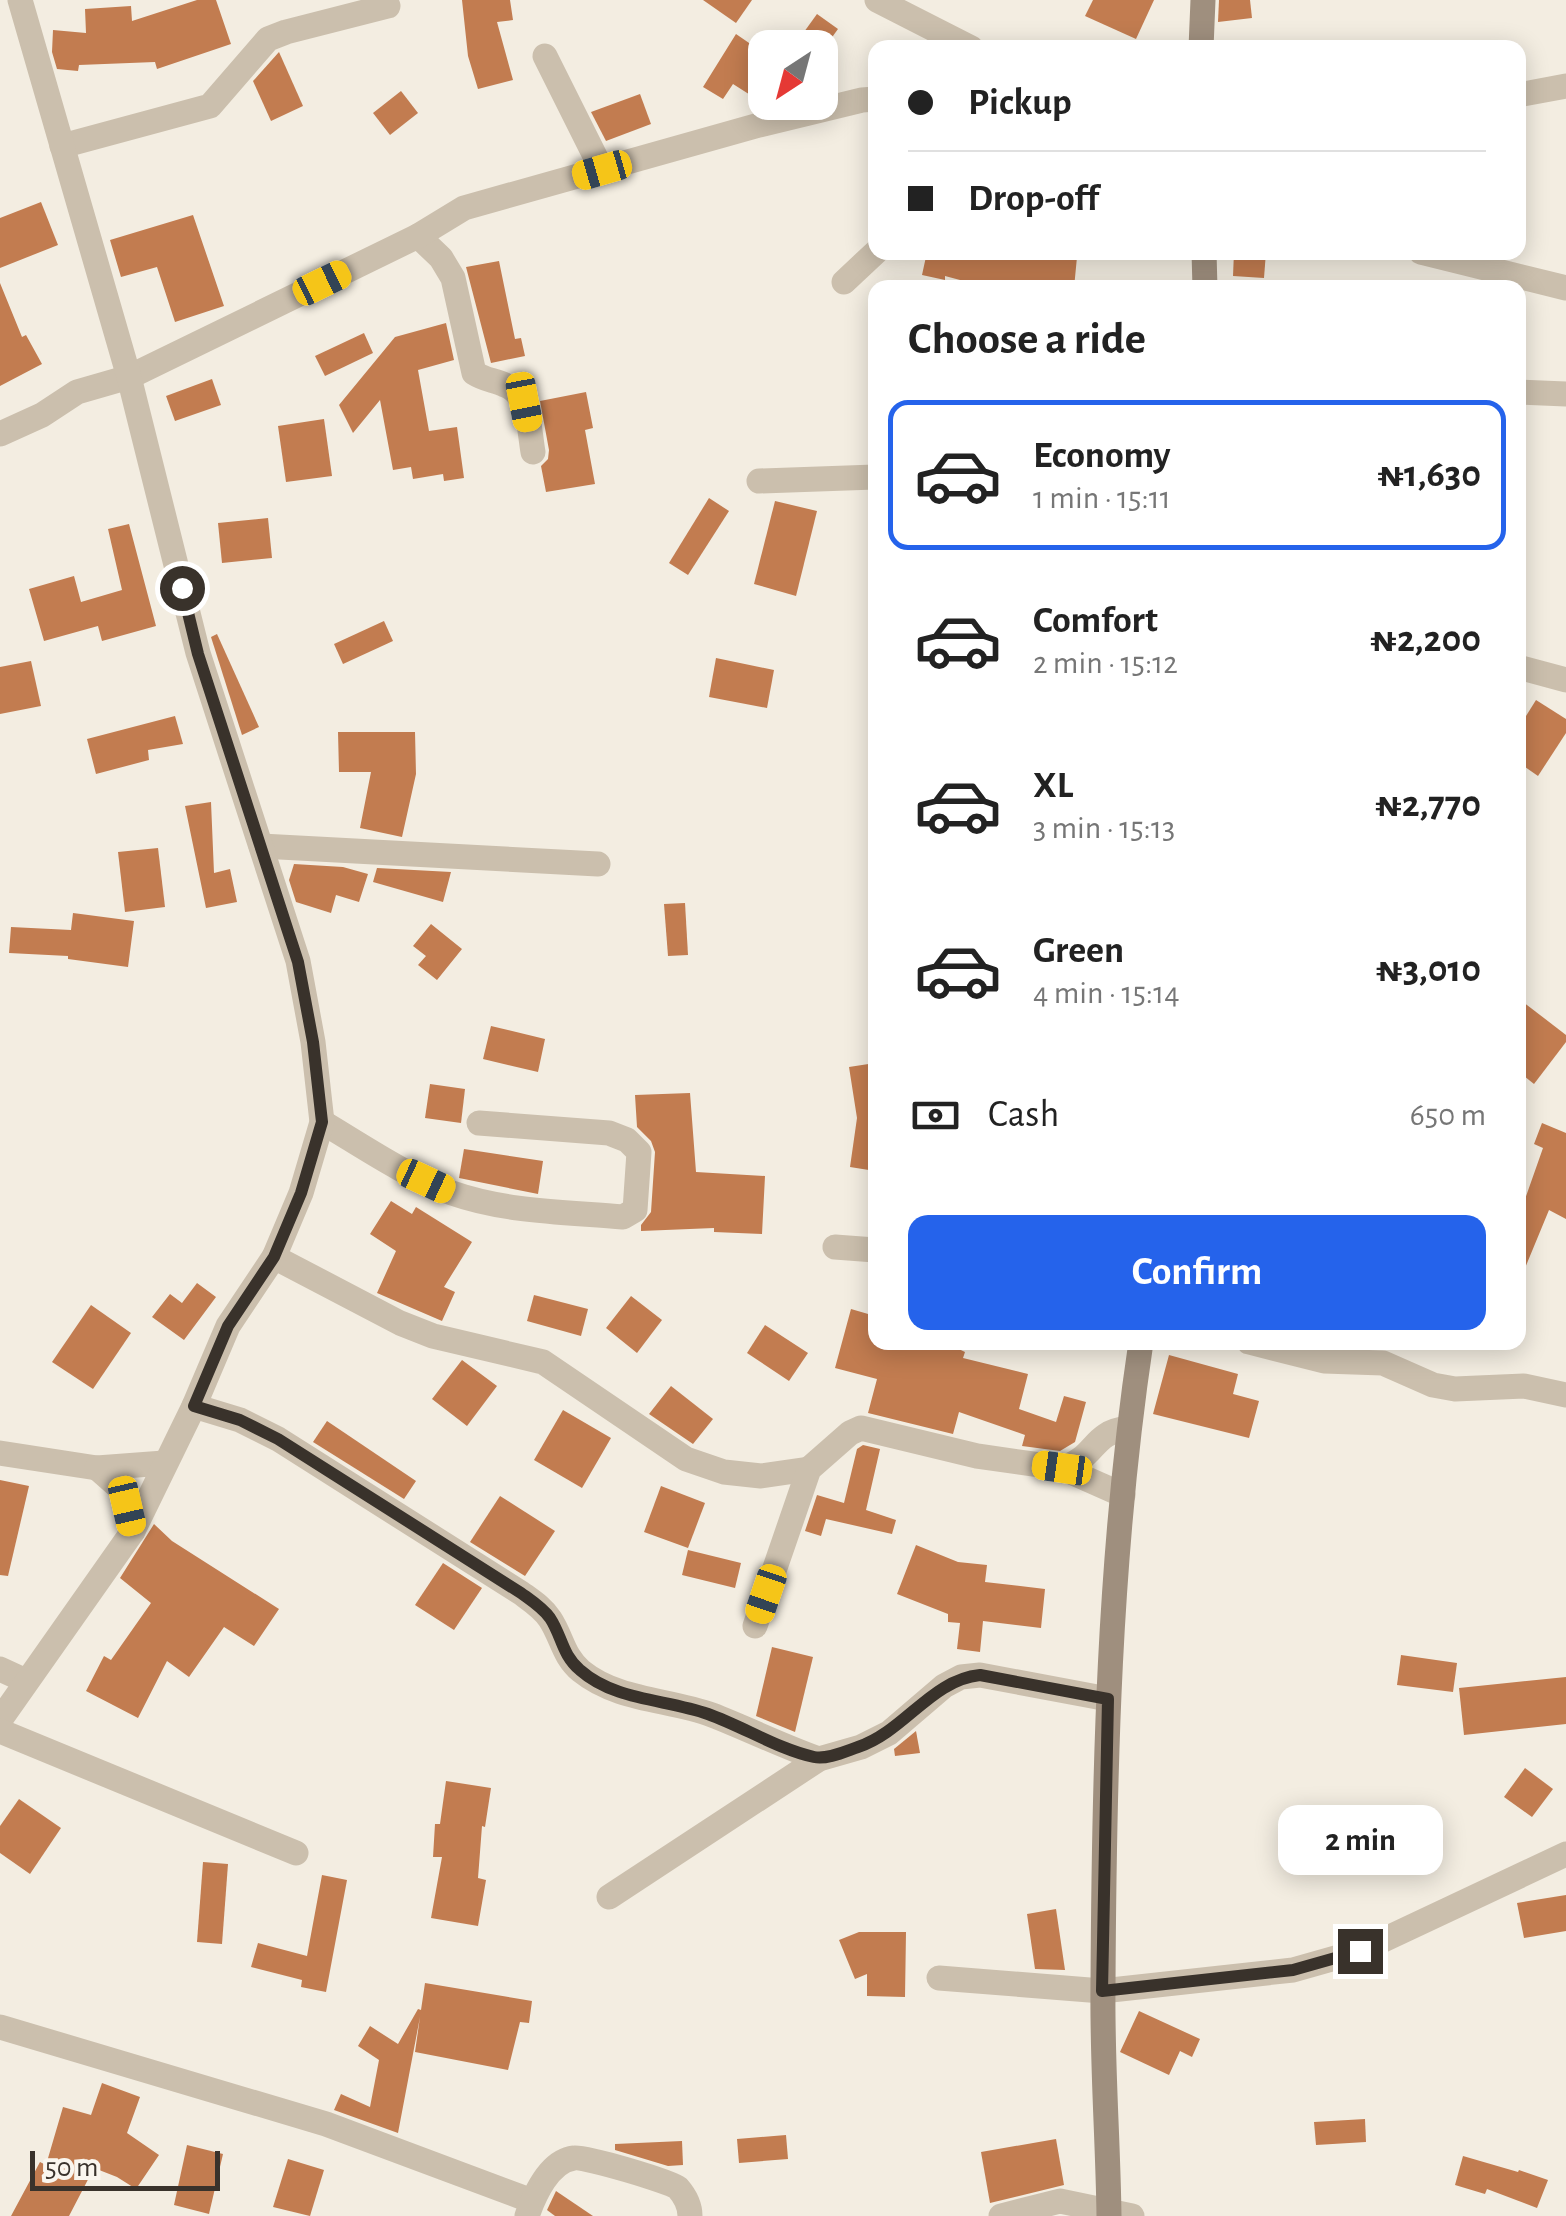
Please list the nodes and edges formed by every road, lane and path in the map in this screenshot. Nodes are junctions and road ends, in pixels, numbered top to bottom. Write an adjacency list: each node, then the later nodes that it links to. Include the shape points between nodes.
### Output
1 (20, 0): 11 (street)
2 (877, 0): 5 (street)
3 (1203, 0): 6 (street)
4 (388, 6): 11 (street, via 268,40 210,106)
5 (955, 40)
6 (1201, 40)
7 (545, 56): 12 (street)
8 (1566, 86): 9 (street)
9 (1526, 94)
10 (868, 101): 12 (street)
11 (62, 146): 18 (street)
12 (602, 170): 13 (street, via 464,208)
13 (418, 236): 18 (street); 22 (street, via 453,278 474,372 516,391 524,402)
14 (868, 260): 16 (street)
15 (1452, 260): 17 (street)
16 (844, 282)
17 (1566, 288)
18 (129, 377): 21 (street, via 76,392); 27 (street, via 198,654)
19 (1526, 392): 20 (street)
20 (1566, 394)
21 (0, 434)
22 (533, 452)
23 (868, 477): 24 (street)
24 (759, 481)
25 (1526, 668): 26 (street)
26 (1566, 680)
27 (261, 846): 28 (street); 29 (street, via 298,962)
28 (598, 864)
29 (322, 1122): 30 (street, via 453,1193 504,1206 623,1217 635,1210 639,1152 627,1140 610,1132); 33 (street)
30 (479, 1123)
31 (836, 1248): 32 (street)
32 (868, 1250)
33 (274, 1257): 37 (street, via 228,1326); 43 (street, via 400,1323 543,1362 686,1458 761,1476)
34 (1140, 1350): 38 (street)
35 (1277, 1350): 36 (street, via 1383,1363 1455,1388 1524,1386)
36 (1566, 1395)
37 (194, 1406): 40 (street); 52 (street, via 278,1439 521,1593 552,1621 566,1656 603,1685 712,1715)
38 (1128, 1428): 42 (street, via 1111,1430 1080,1462); 44 (street)
39 (0, 1453): 41 (street)
40 (164, 1463): 41 (street); 45 (street)
41 (97, 1468): 45 (street, via 123,1491)
42 (1062, 1468): 43 (street, via 861,1428); 44 (street)
43 (809, 1469): 46 (street)
44 (1123, 1495): 49 (street)
45 (133, 1531): 48 (street)
46 (755, 1626)
47 (0, 1669): 48 (street)
48 (26, 1681): 50 (street)
49 (1108, 1699): 52 (street, via 960,1677 889,1734); 57 (street)
50 (0, 1720)
51 (0, 1731): 53 (street)
52 (819, 1758): 55 (street)
53 (296, 1853)
54 (1566, 1854): 57 (street, via 1360,1951 1293,1970)
55 (609, 1897)
56 (939, 1978): 57 (street)
57 (1102, 1991): 60 (street)
58 (0, 2027): 59 (street, via 326,2124)
59 (530, 2209): 61 (street, via 552,2170 571,2158 666,2180 679,2189)
60 (1117, 2215): 62 (street, via 1060,2201)
61 (690, 2216)
62 (1001, 2216)

